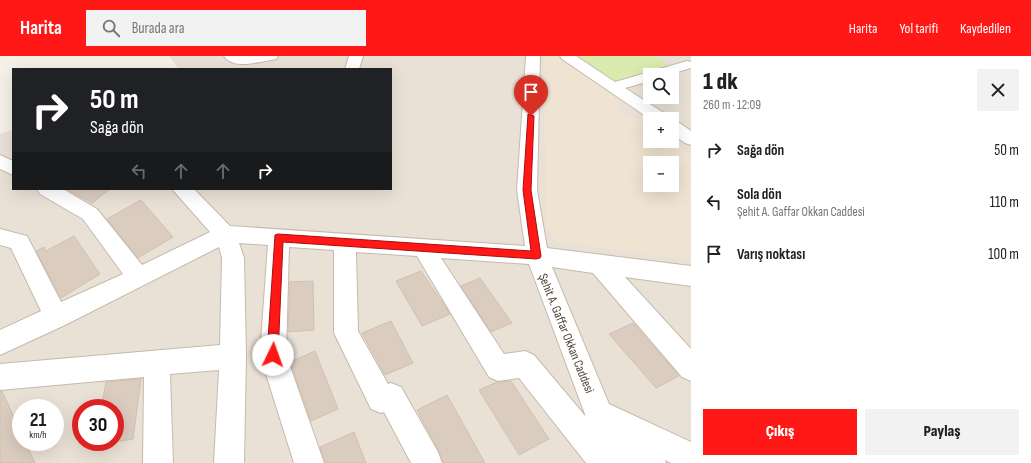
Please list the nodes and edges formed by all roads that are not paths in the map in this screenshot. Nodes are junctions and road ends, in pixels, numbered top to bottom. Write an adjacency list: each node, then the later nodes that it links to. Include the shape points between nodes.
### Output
1 (231, 56): 2 (street, via 239,60)
2 (271, 56)
3 (356, 56): 6 (street)
4 (533, 56): 23 (street, Şehit A. Gaffar Okkan Caddesi, via 527,190)
5 (567, 56): 8 (street)
6 (352, 68)
7 (643, 78): 8 (street)
8 (613, 87): 9 (street)
9 (650, 112)
10 (679, 131): 11 (street)
11 (691, 139)
12 (12, 149): 13 (street)
13 (0, 152)
14 (0, 162): 15 (street)
15 (12, 168)
16 (49, 190): 26 (street, via 90,214)
17 (183, 190): 18 (street)
18 (225, 234): 20 (street); 26 (street); 29 (street, via 233,258)
19 (0, 237): 27 (street, via 19,242)
20 (278, 238): 21 (street); 38 (street, via 273,355)
21 (345, 243): 22 (street); 39 (street, via 346,333 381,399 391,397)
22 (423, 248): 23 (street); 34 (street, via 498,368 525,364)
23 (536, 256): 24 (street); 33 (street, Şehit A. Gaffar Okkan Caddesi)
24 (600, 265): 25 (street); 31 (street)
25 (691, 276)
26 (139, 277): 27 (street)
27 (56, 317): 28 (street)
28 (0, 343)
29 (233, 356): 30 (street); 37 (street)
30 (157, 363): 32 (street); 36 (street)
31 (691, 368)
32 (0, 377)
33 (599, 414): 34 (street, Şehit A. Gaffar Okkan Caddesi); 35 (street)
34 (611, 456): 40 (street)
35 (691, 457)
36 (158, 463)
37 (229, 463)
38 (309, 463)
39 (427, 463)
40 (651, 463)

